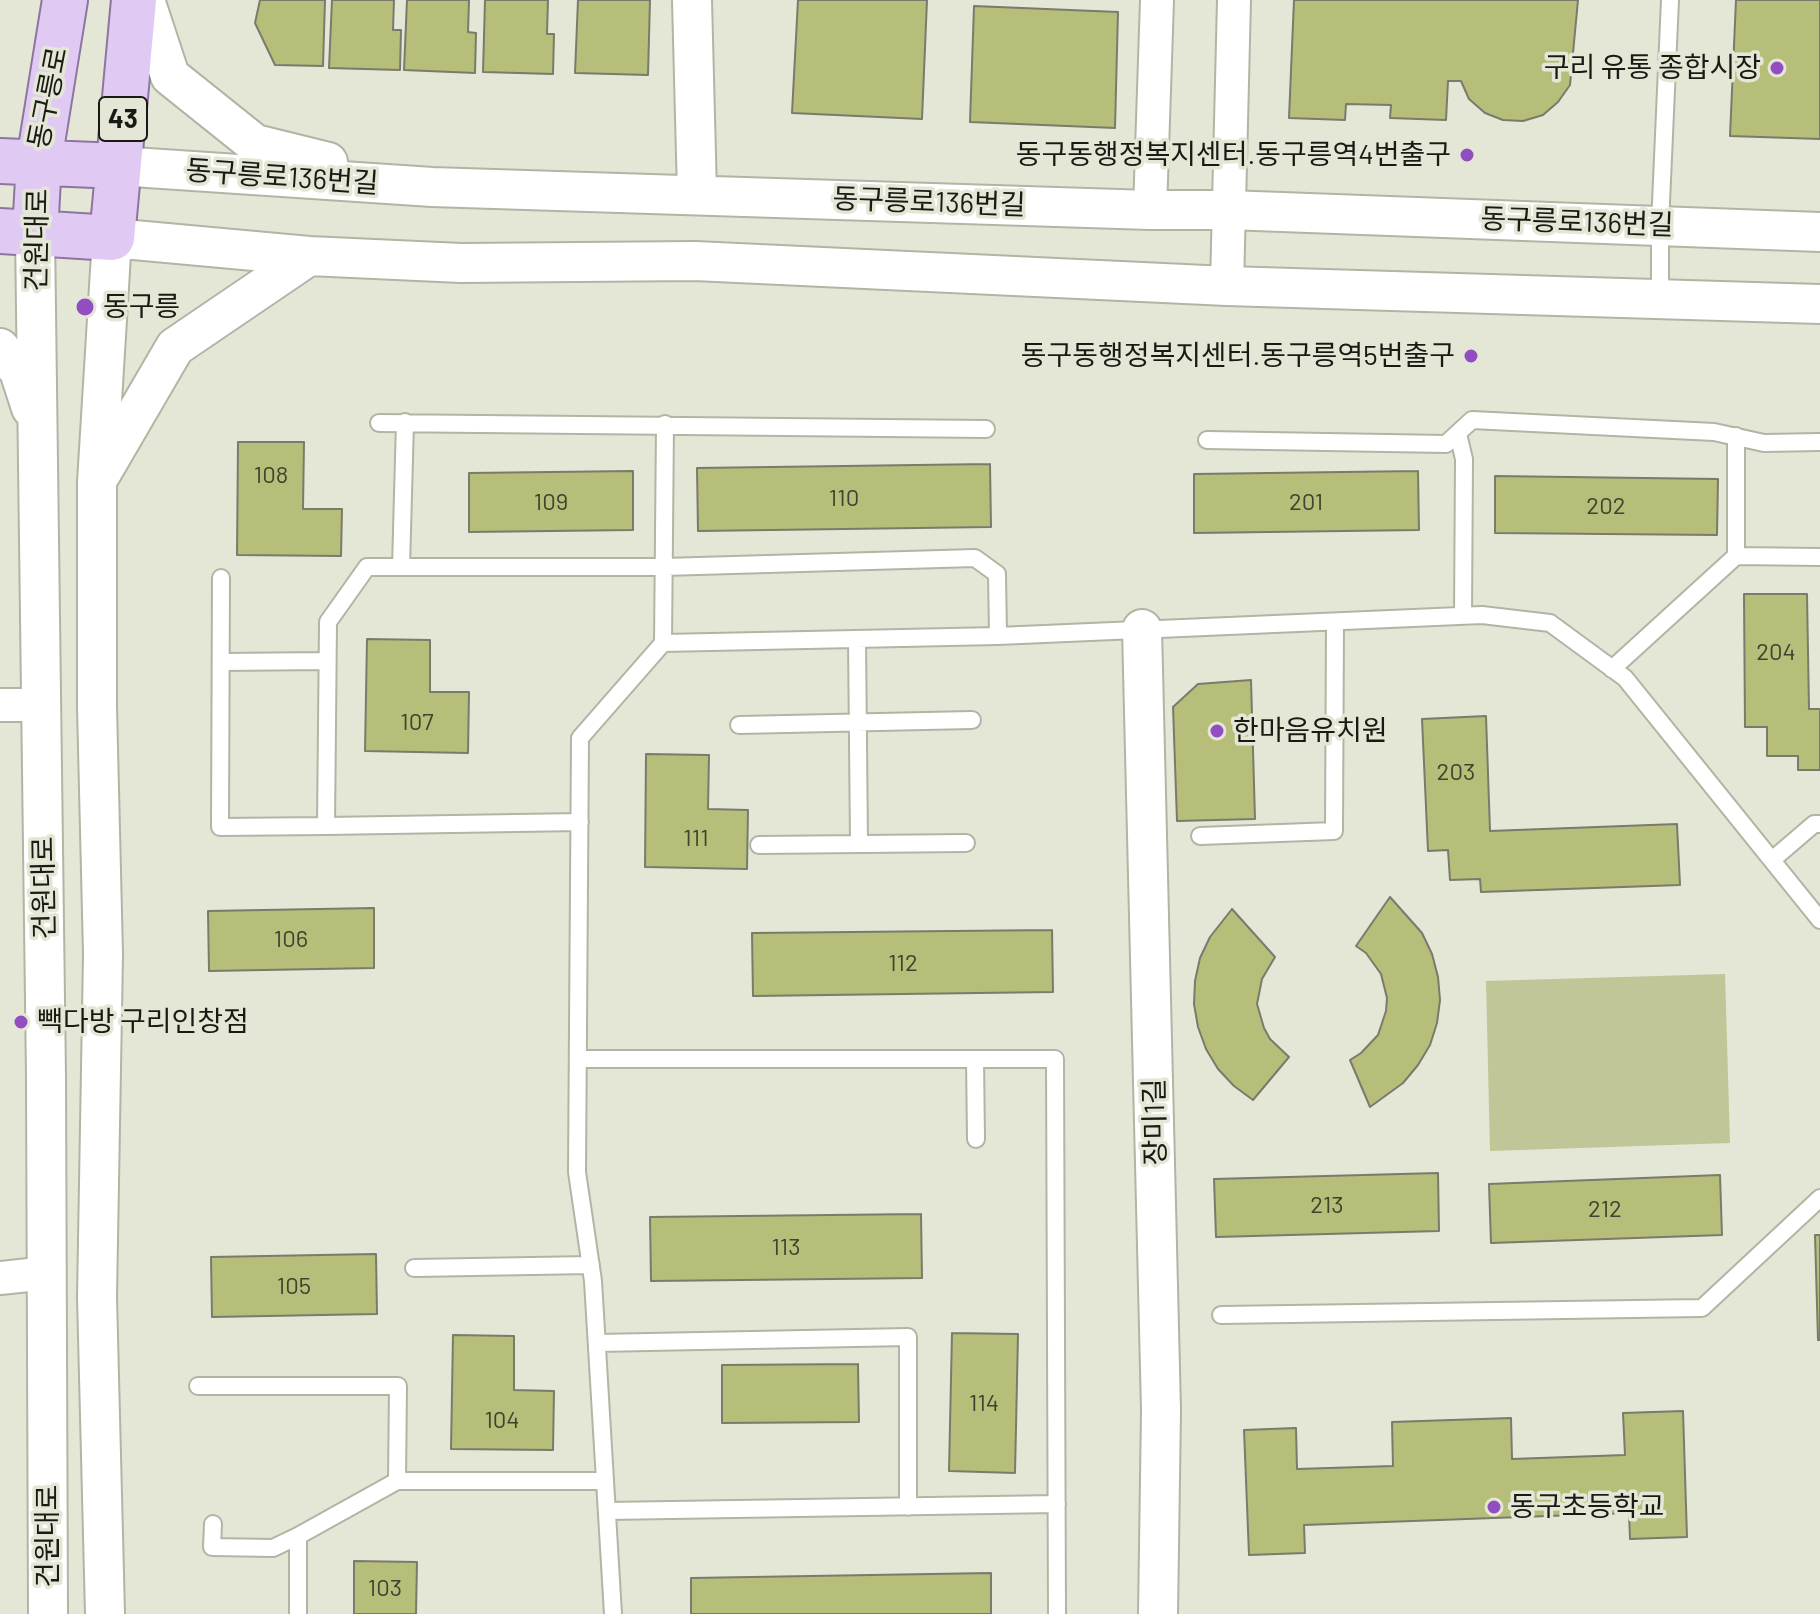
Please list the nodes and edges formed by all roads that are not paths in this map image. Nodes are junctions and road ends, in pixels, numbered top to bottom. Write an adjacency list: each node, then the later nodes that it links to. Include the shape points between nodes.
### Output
1 (65, 0): 8 (main road, 동구릉로)
2 (134, 0): 9 (main road, 43)
3 (145, 0): 10 (street, via 170,76 255,144)
4 (692, 0): 11 (street)
5 (1157, 0): 12 (street)
6 (1234, 0): 13 (street)
7 (1670, 0): 14 (lane)
8 (20, 161): 9 (main road, 동구릉로136번길); 15 (main road, 건원대로)
9 (118, 166): 10 (street, 동구릉로136번길); 17 (main road, 43)
10 (432, 187): 11 (street, 동구릉로136번길)
11 (697, 194): 12 (street, 동구릉로136번길)
12 (1150, 210): 13 (street, 동구릉로136번길)
13 (1228, 210): 14 (street, 동구릉로136번길); 19 (street)
14 (1660, 225): 16 (street, 동구릉로136번길); 20 (lane)
15 (18, 232): 17 (main road); 27 (street, 건원대로)
16 (1820, 232)
17 (112, 238): 18 (street); 32 (street, 건원대로)
18 (309, 256): 19 (street, via 461,263 695,261); 32 (street, via 175,347)
19 (1227, 286): 20 (street)
20 (1660, 298): 21 (street)
21 (1820, 304)
22 (0, 348): 27 (street, via 19,371)
23 (405, 422): 24 (lane); 25 (lane); 35 (lane)
24 (379, 423)
25 (665, 424): 26 (lane); 36 (lane)
26 (986, 429)
27 (38, 432): 48 (street, 건원대로)
28 (1458, 434): 29 (lane, via 1472,420); 30 (lane, via 1446,444); 38 (lane, via 1464,459)
29 (1736, 436): 31 (lane, via 1764,443); 33 (lane)
30 (1207, 440)
31 (1820, 442)
32 (97, 482): 80 (street, 건원대로, via 103,954 97,1297)
33 (1736, 556): 34 (lane); 46 (lane)
34 (1820, 557)
35 (401, 567): 36 (lane); 44 (lane, via 367,567 328,622)
36 (664, 567): 41 (lane, via 975,558 997,574); 43 (lane)
37 (221, 578): 45 (lane)
38 (1463, 616): 39 (lane); 46 (lane, via 1550,623)
39 (1335, 623): 40 (lane); 55 (lane, via 1334,831)
40 (1142, 629): 41 (lane); 84 (street, 장미1길, via 1161,1410)
41 (998, 636): 42 (lane)
42 (857, 639): 43 (lane); 50 (lane)
43 (663, 643): 52 (lane, via 580,738)
44 (327, 661): 45 (lane); 54 (lane)
45 (222, 662): 54 (lane, via 220,827)
46 (1612, 669): 59 (lane, via 1625,678)
47 (0, 705): 48 (street)
48 (42, 705): 67 (street, 건원대로)
49 (972, 720): 50 (lane)
50 (858, 722): 51 (lane); 57 (lane)
51 (739, 725)
52 (580, 822): 54 (lane); 61 (lane)
53 (1820, 824): 59 (lane)
54 (326, 826)
55 (1200, 836)
56 (966, 843): 57 (lane)
57 (859, 844): 58 (lane)
58 (759, 845)
59 (1772, 860): 60 (lane)
60 (1820, 920)
61 (578, 1059): 62 (lane); 65 (lane, via 577,1172)
62 (975, 1059): 63 (lane); 74 (lane, via 1055,1059)
63 (976, 1139)
64 (1820, 1198): 69 (lane, via 1702,1308)
65 (591, 1265): 66 (lane); 70 (lane)
66 (414, 1268)
67 (47, 1273): 68 (street); 79 (street, 건원대로)
68 (0, 1278)
69 (1221, 1315)
70 (597, 1343): 73 (lane); 75 (lane, via 908,1337)
71 (198, 1386): 72 (lane, via 398,1386)
72 (397, 1481): 73 (lane); 78 (lane)
73 (605, 1481): 76 (lane)
74 (1057, 1504): 75 (lane); 83 (lane)
75 (908, 1507): 76 (lane)
76 (607, 1511): 82 (lane)
77 (213, 1524): 78 (lane, via 212,1547 273,1548)
78 (298, 1536): 81 (lane)
79 (48, 1614)
80 (105, 1614)
81 (298, 1614)
82 (613, 1614)
83 (1057, 1614)
84 (1158, 1614)

